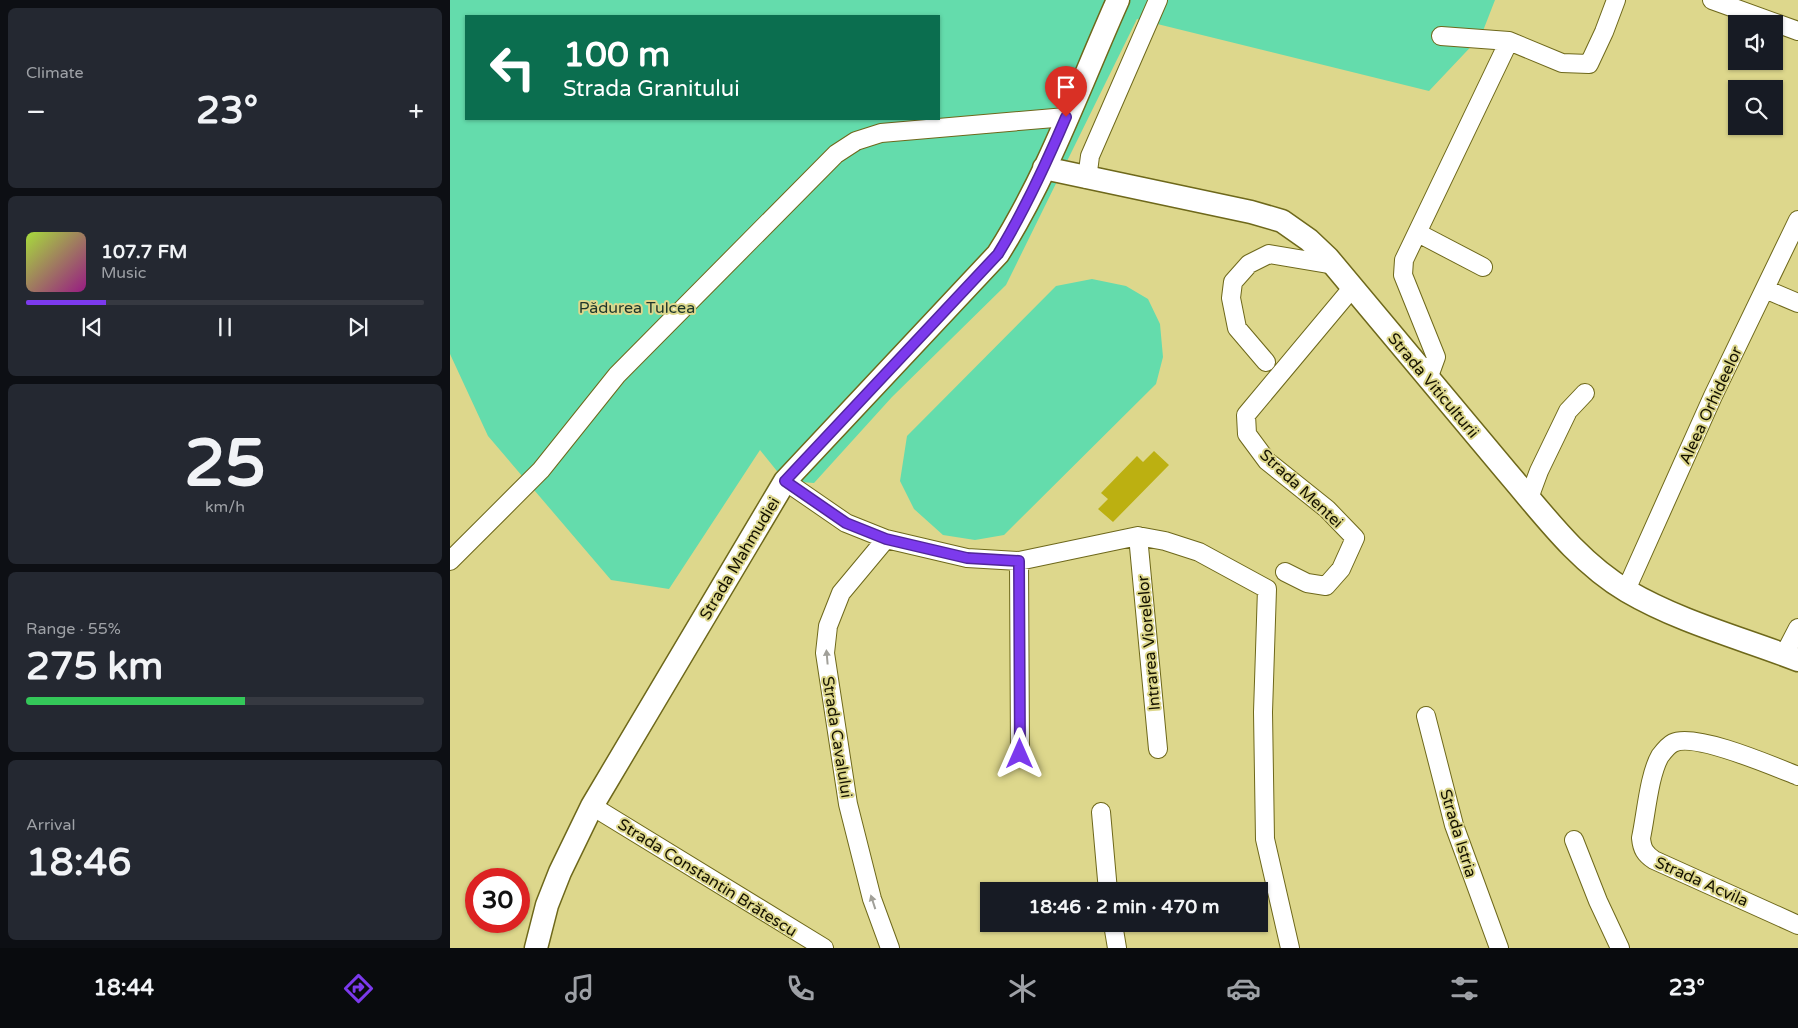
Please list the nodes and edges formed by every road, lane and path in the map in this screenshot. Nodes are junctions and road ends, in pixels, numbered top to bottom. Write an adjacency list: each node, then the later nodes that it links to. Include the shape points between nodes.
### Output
1 (1118, 0): 8 (main road, Strada Mahmudiei)
2 (1158, 0): 10 (street, via 1090,156)
3 (1616, 0): 7 (street, via 1589,64 1562,63)
4 (1712, 0): 5 (street)
5 (1798, 31)
6 (1440, 36): 7 (street)
7 (1509, 41): 12 (street)
8 (1066, 117): 9 (main road, Strada Mahmudiei); 25 (street, via 880,133 856,141 836,154 618,375 541,470)
9 (1044, 168): 10 (main road, Strada Viticulturii); 21 (main road, Strada Mahmudiei, via 1017,224 998,254)
10 (1087, 179): 13 (main road, Strada Viticulturii, via 1282,220 1309,240)
11 (1798, 220): 16 (street, Aleea Orhideelor)
12 (1418, 232): 14 (street); 19 (street, via 1404,260 1404,275 1436,357)
13 (1334, 265): 15 (main road, Strada Viticulturii); 18 (street, via 1269,254 1249,264 1233,282 1231,298 1237,328)
14 (1483, 267)
15 (1352, 287): 19 (main road, Strada Viticulturii); 27 (street, Strada Mentei, via 1246,415 1247,434 1267,461 1327,509 1355,538 1341,568 1326,586 1307,583)
16 (1765, 289): 17 (street); 28 (street, Aleea Orhideelor)
17 (1798, 303)
18 (1266, 362)
19 (1428, 379): 22 (main road, Strada Viticulturii)
20 (1584, 393): 22 (street, via 1568,411 1539,471)
21 (785, 481): 24 (street, via 846,523); 35 (main road, Strada Mahmudiei)
22 (1530, 498): 28 (main road, Strada Viticulturii, via 1588,563)
23 (1138, 536): 26 (street); 32 (street, Intrarea Viorelelor); 45 (street, via 1199,552 1267,589 1263,712 1265,832)
24 (886, 539): 26 (street, via 967,558); 43 (street, Strada Cavalului, one-way to 24, via 872,899 848,804 826,653 828,626 841,592)
25 (450, 561)
26 (1019, 561): 33 (street)
27 (1285, 572)
28 (1626, 590): 30 (main road, Strada Viticulturii, via 1701,624)
29 (1798, 628): 30 (street)
30 (1791, 657)
31 (1426, 716): 46 (street, Strada Istria, via 1454,825)
32 (1158, 750)
33 (1020, 754)
34 (1798, 776): 39 (street, Strada Acvila, via 1744,755 1689,741 1674,742 1661,754 1656,765 1642,838 1646,854 1670,868)
35 (592, 806): 41 (main road, Strada Mahmudiei, via 560,872); 42 (street, Strada Constantin Brătescu)
36 (1101, 812): 38 (street)
37 (1574, 840): 47 (street)
38 (1107, 882)
39 (1798, 925)
40 (1114, 932): 44 (street)
41 (536, 948)
42 (824, 948)
43 (890, 948)
44 (1117, 948)
45 (1290, 948)
46 (1499, 948)
47 (1620, 948)

